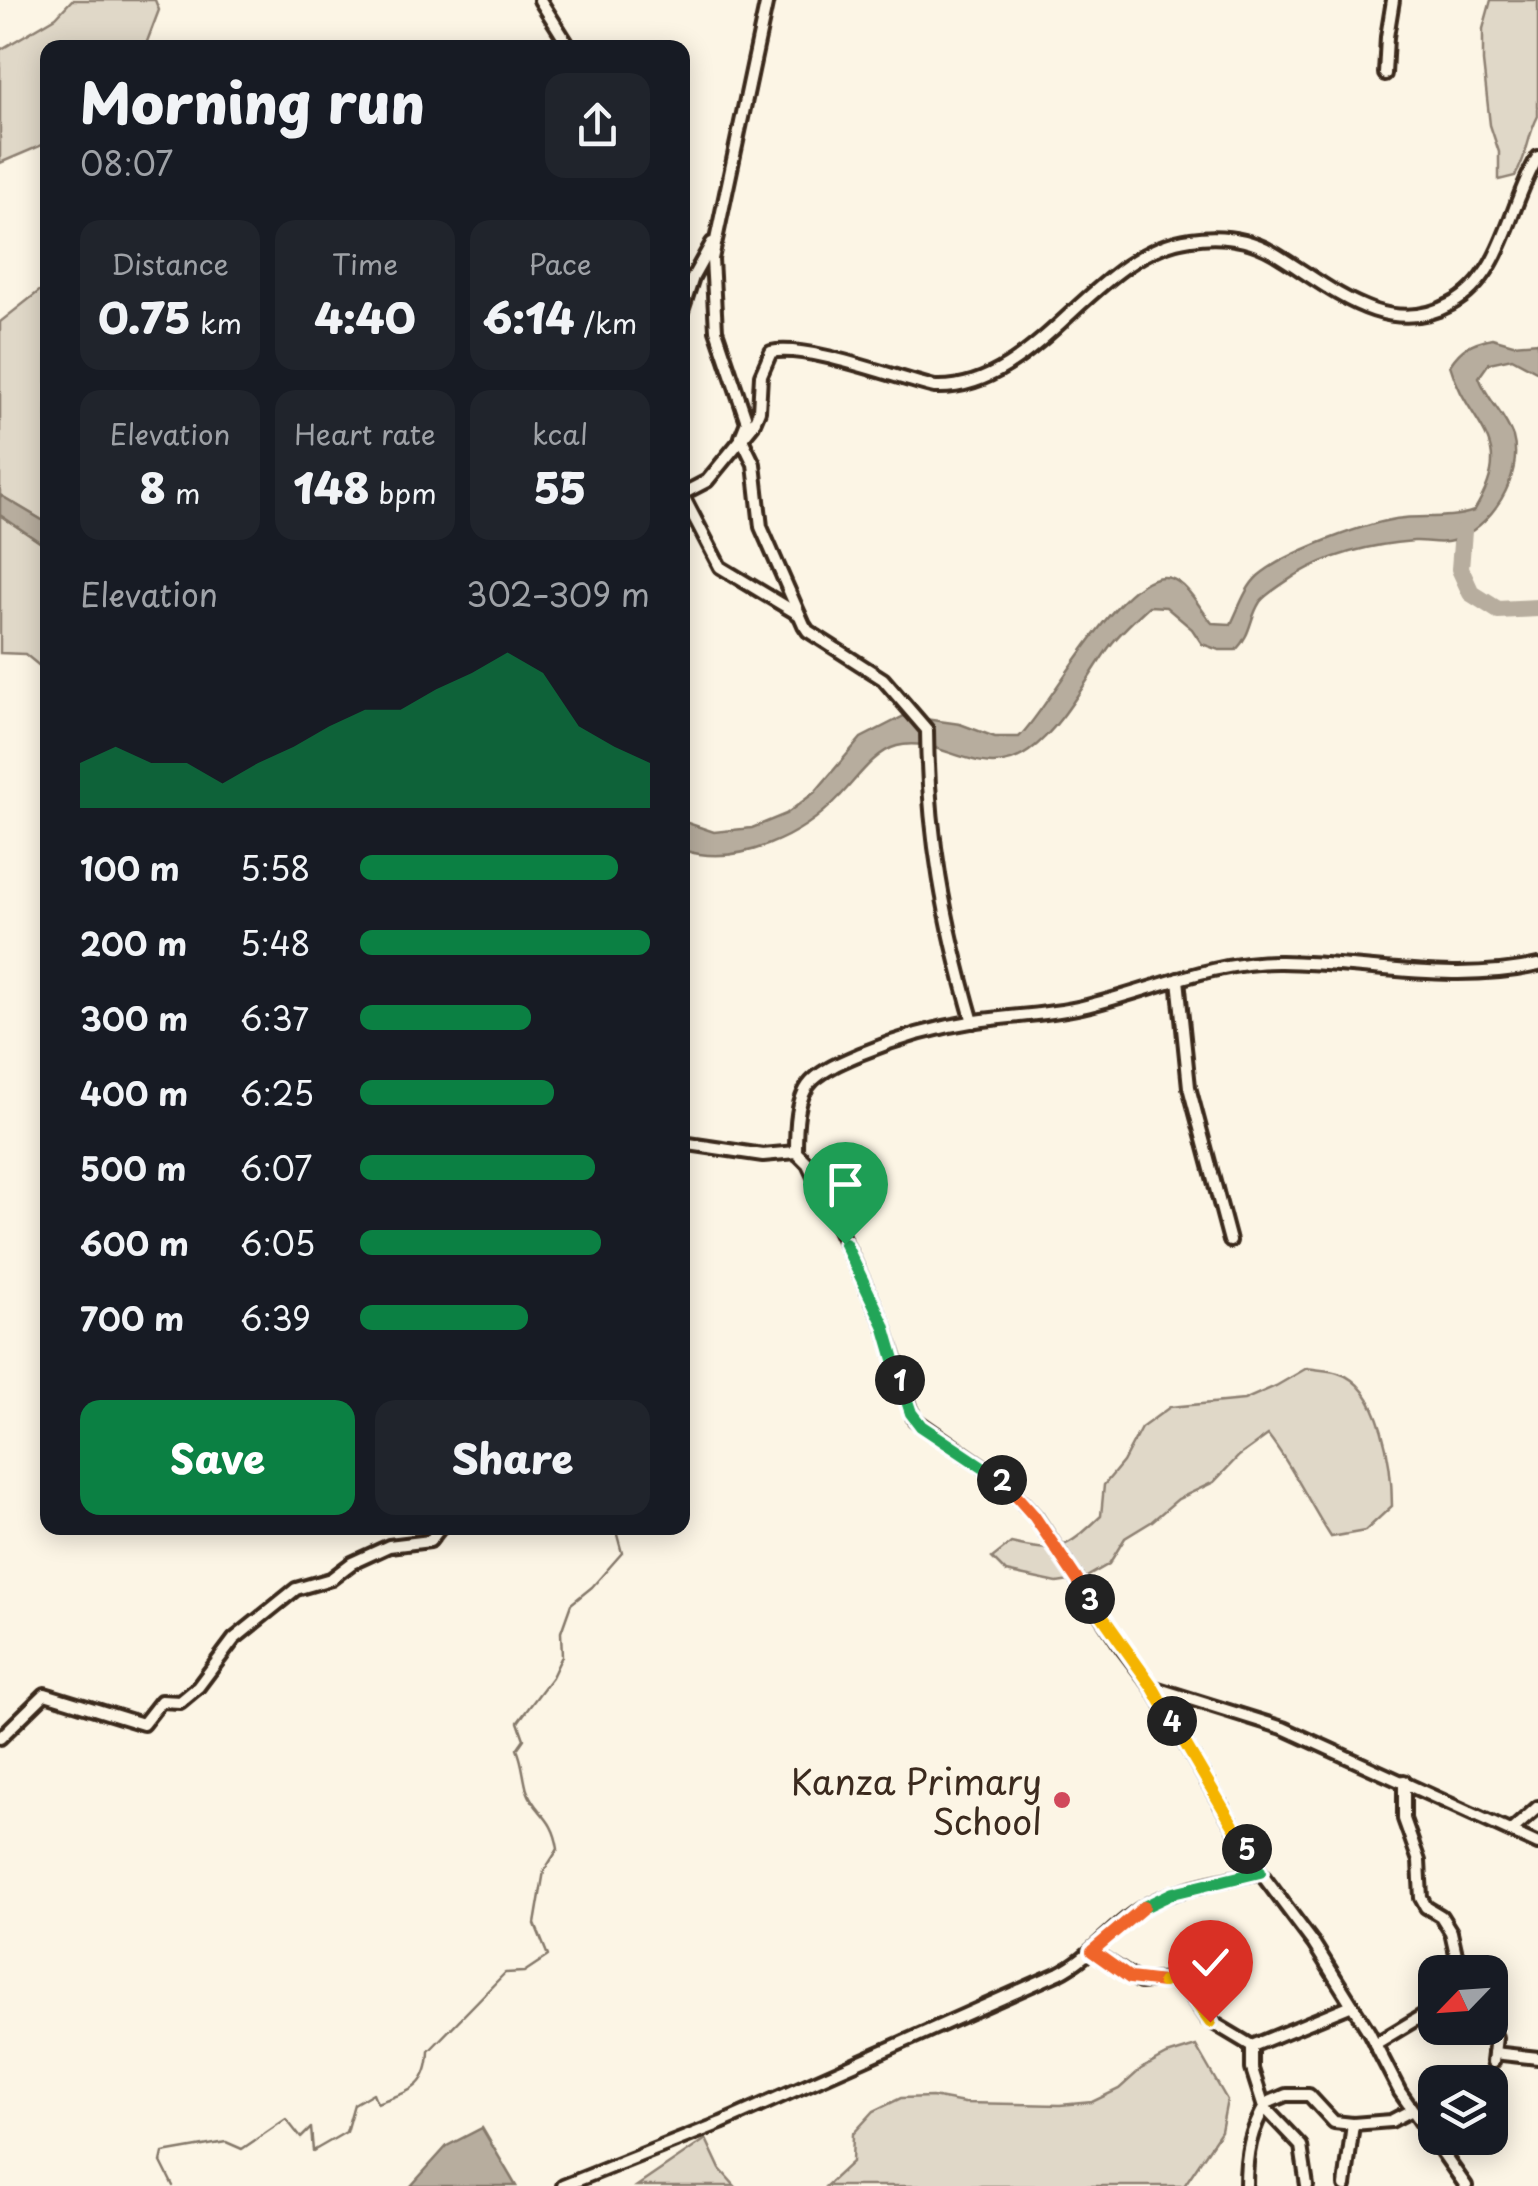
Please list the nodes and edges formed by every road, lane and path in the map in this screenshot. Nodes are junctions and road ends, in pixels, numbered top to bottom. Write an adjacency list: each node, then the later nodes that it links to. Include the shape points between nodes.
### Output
1 (540, 0): 4 (street)
2 (767, 0): 7 (street)
3 (1393, 0): 5 (street)
4 (565, 40)
5 (1386, 74)
6 (1538, 157): 9 (street, via 1478,282 1438,310 1398,316 1372,310 1245,241 1185,240 1143,254 1009,364 954,388 816,355 772,352 761,375 758,416)
7 (720, 230): 8 (street); 9 (street, via 712,274 716,330 747,422)
8 (690, 286)
9 (741, 438): 10 (street, via 707,481); 12 (street, via 754,464 762,527)
10 (690, 490)
11 (690, 509): 12 (street, via 720,567)
12 (799, 614): 15 (street, via 808,631 883,679 927,730 932,847)
13 (1538, 965): 14 (street, via 1458,974 1280,962)
14 (1178, 979): 15 (street, via 1085,1007); 18 (street, via 1190,1088)
15 (972, 1022): 17 (street, via 891,1041 810,1082)
16 (690, 1144): 17 (street, via 764,1156)
17 (796, 1152): 20 (street, via 808,1164 880,1316 914,1419 1008,1484)
18 (1230, 1241)
19 (435, 1535): 21 (street, via 389,1546 331,1579 296,1590 234,1639 198,1687 180,1702 161,1701 143,1724 45,1694)
20 (1152, 1686): 22 (street, via 1284,1728); 26 (street)
21 (0, 1738)
22 (1404, 1781): 24 (street); 28 (street, via 1404,1818 1419,1861 1424,1906 1447,1926)
23 (1538, 1807): 24 (street)
24 (1511, 1831): 25 (street)
25 (1538, 1844)
26 (1260, 1872): 27 (street, via 1165,1896 1138,1910); 29 (street)
27 (1092, 1951): 33 (street, via 1140,1982 1179,1978 1207,2019); 38 (street, via 999,2001)
28 (1458, 1955)
29 (1352, 2005): 31 (street); 33 (street)
30 (1418, 2018): 31 (street)
31 (1376, 2044): 36 (street)
32 (1495, 2045): 34 (street, via 1494,2057)
33 (1252, 2046): 35 (street)
34 (1538, 2058)
35 (1264, 2107): 37 (street, via 1300,2093 1334,2122); 39 (street, via 1245,2156); 40 (street, via 1301,2146)
36 (1412, 2110): 37 (street, via 1391,2121); 42 (street)
37 (1352, 2124): 41 (street)
38 (563, 2186)
39 (1246, 2186)
40 (1307, 2186)
41 (1345, 2186)
42 (1466, 2186)

